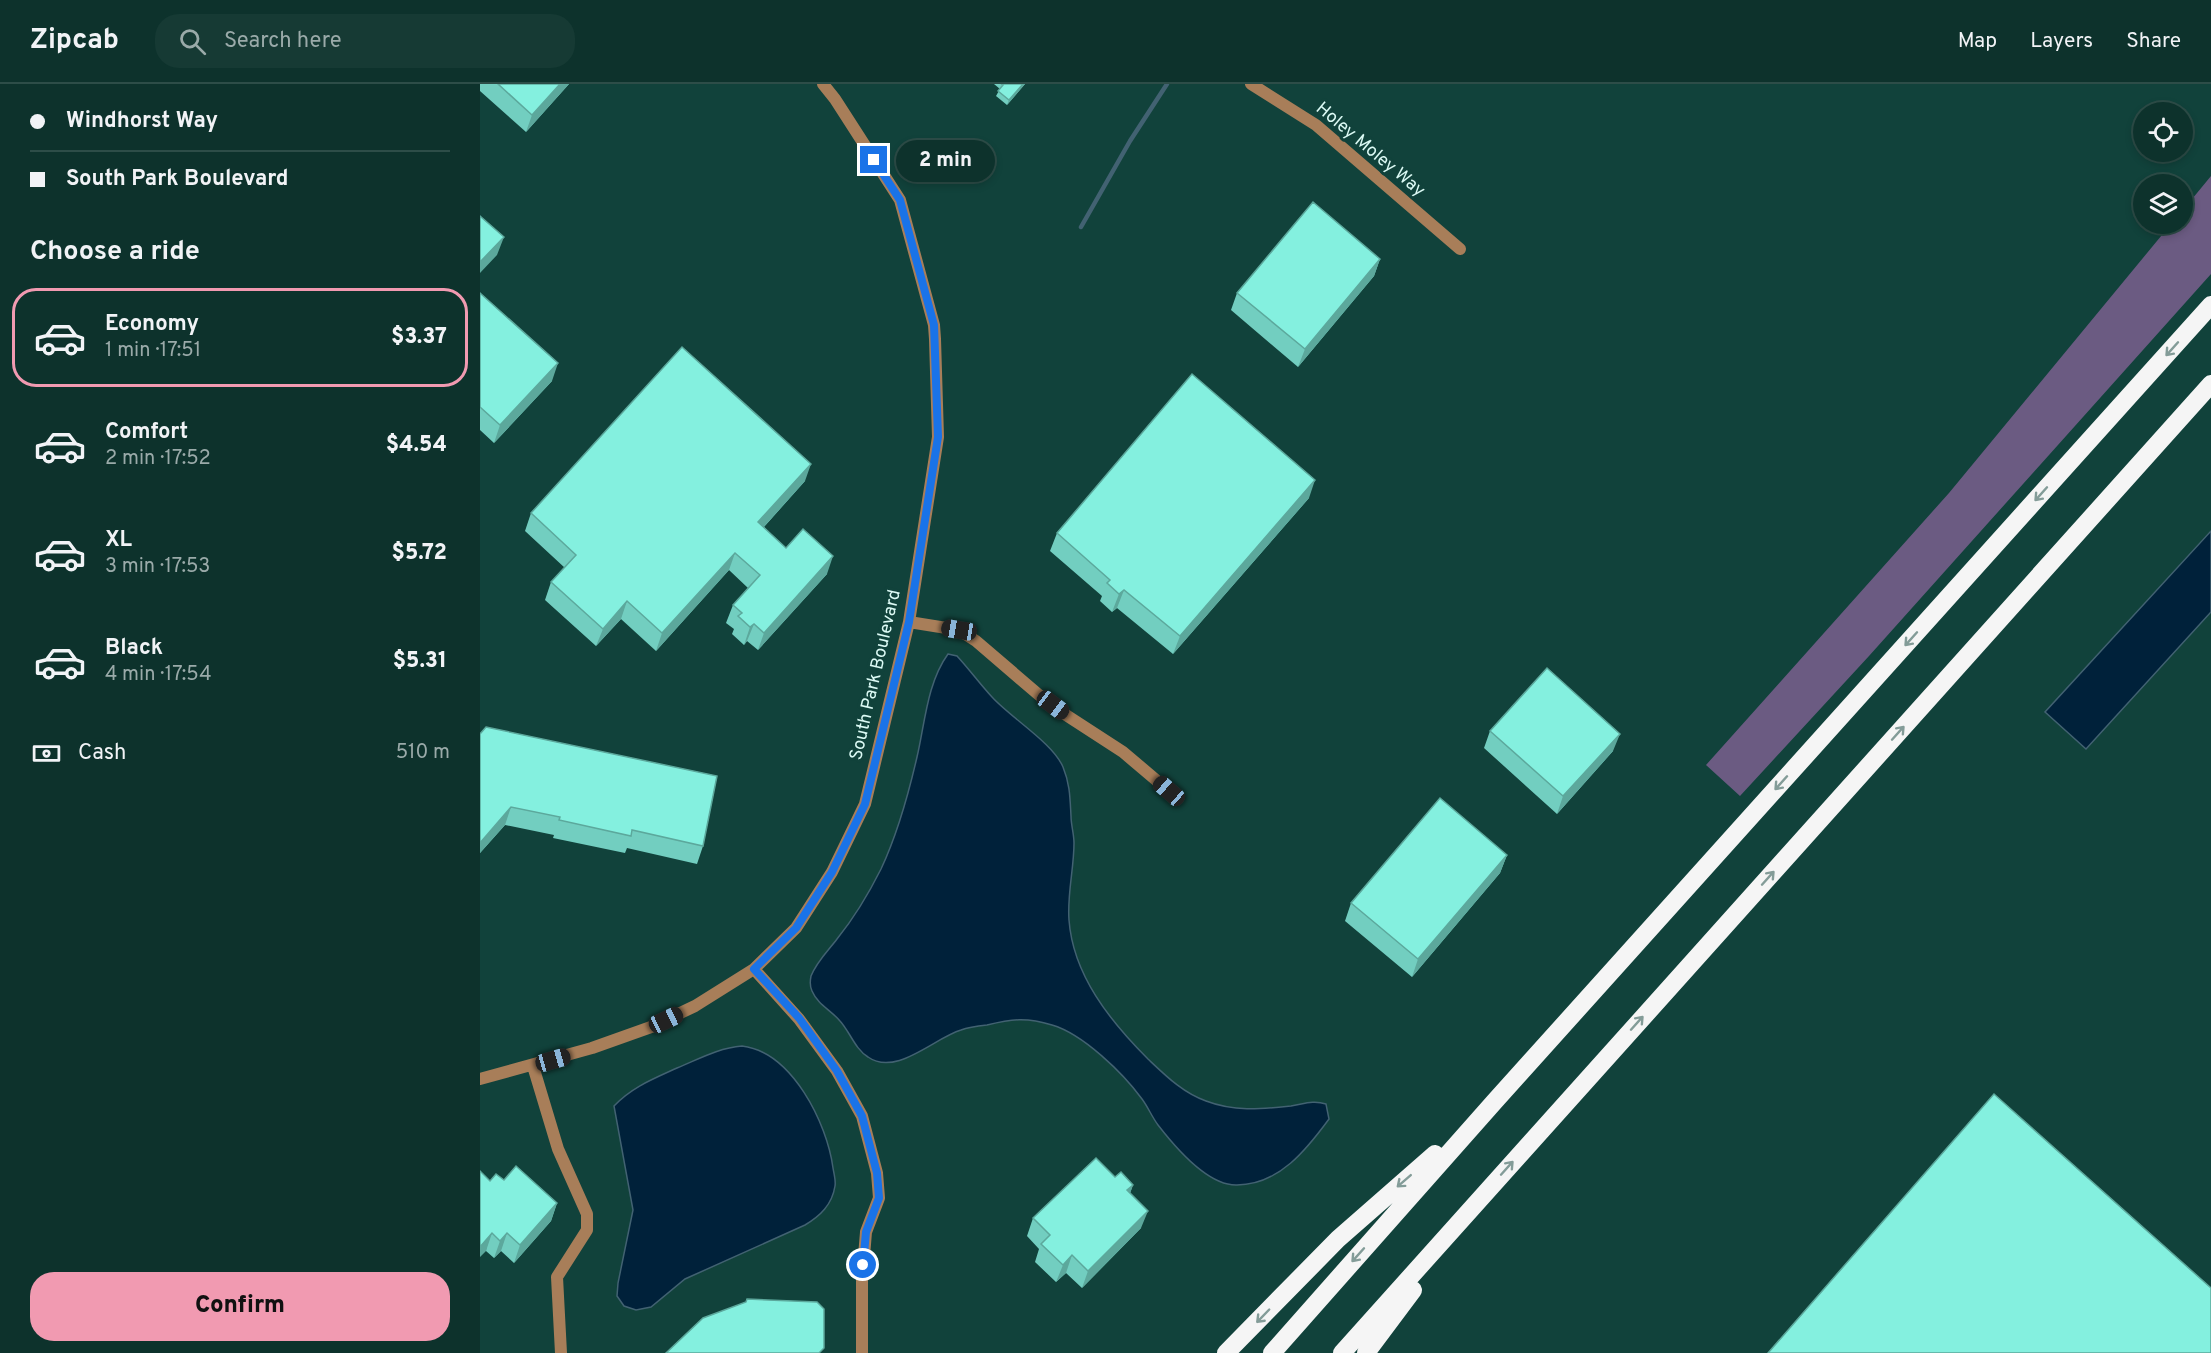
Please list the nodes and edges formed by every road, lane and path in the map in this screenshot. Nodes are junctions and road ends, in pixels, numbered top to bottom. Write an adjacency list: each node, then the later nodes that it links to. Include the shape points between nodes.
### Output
1 (823, 84): 6 (street, South Park Boulevard, via 900,200 934,325 938,437)
2 (1251, 84): 3 (street, Holey Moley Way, via 1316,125)
3 (1460, 249)
4 (2211, 305): 11 (highway, one-way to 11)
5 (2211, 384): 12 (highway, one-way to 5)
6 (909, 622): 7 (street, via 959,630 976,641 1039,695 1123,752); 8 (street, South Park Boulevard, via 865,804 832,872 796,928)
7 (1169, 791)
8 (754, 969): 9 (street, South Park Boulevard, via 695,1006 651,1027); 14 (street, via 799,1018 831,1062 862,1116 877,1173 879,1198 866,1232)
9 (533, 1066): 10 (street, South Park Boulevard); 13 (street, via 558,1149 586,1214 587,1230 557,1277)
10 (480, 1079)
11 (1495, 1101): 15 (highway, one-way to 15, via 1338,1239); 16 (highway, one-way to 16)
12 (1487, 1191): 17 (highway); 18 (highway)
13 (561, 1353)
14 (862, 1353)
15 (1226, 1353)
16 (1272, 1353)
17 (1342, 1353)
18 (1366, 1353)

